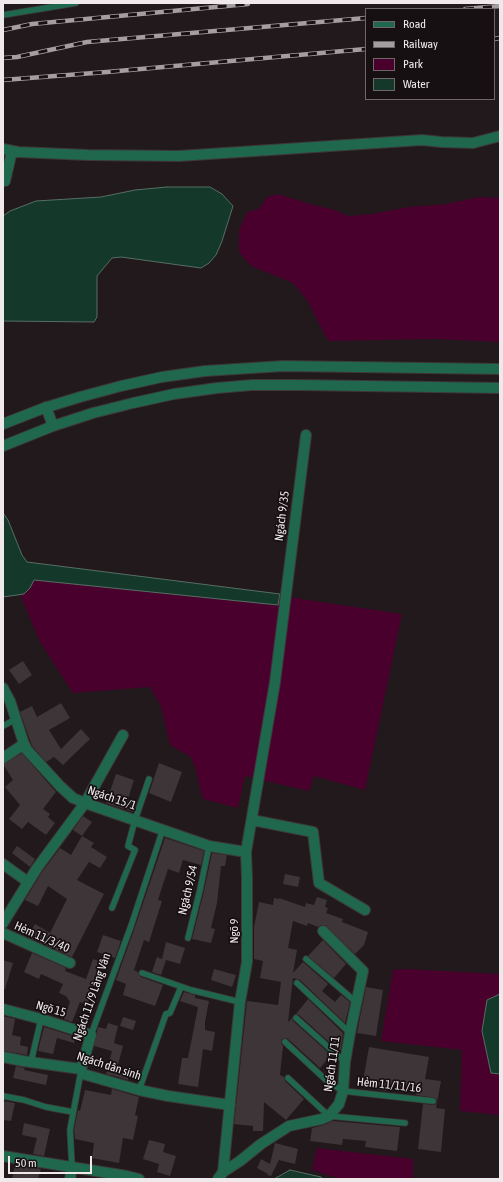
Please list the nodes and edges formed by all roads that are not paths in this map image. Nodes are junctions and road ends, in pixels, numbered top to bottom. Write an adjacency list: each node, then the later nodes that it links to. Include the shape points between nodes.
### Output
1 (76, 3): 2 (lane)
2 (3, 15)
3 (500, 136): 4 (street, via 473,143 422,140 179,156 88,155)
4 (8, 150): 5 (street)
5 (3, 181)
6 (500, 369): 8 (street, via 283,366 205,371 121,386)
7 (500, 388): 10 (street, via 297,385 217,388 133,403)
8 (46, 407): 9 (street); 10 (street)
9 (3, 424)
10 (53, 426): 12 (street)
11 (306, 435): 13 (street, Ngách 9/35)
12 (3, 446)
13 (275, 682): 23 (street, Ngõ 9)
14 (3, 688): 15 (street, Ngách 15/1)
15 (16, 719): 16 (lane); 18 (street, Ngách 15/1)
16 (3, 726)
17 (123, 735): 21 (street)
18 (24, 744): 19 (street); 21 (street, Ngách 15/1, via 60,786 73,798)
19 (3, 758)
20 (149, 779): 22 (lane)
21 (85, 803): 22 (street, Ngách 15/1); 28 (street)
22 (135, 820): 24 (street, Ngách 15/1); 29 (lane, via 128,846 135,850)
23 (252, 820): 26 (street, Ngõ 9); 30 (street, via 313,832 319,883)
24 (163, 830): 25 (street, Ngách 15/1); 46 (lane, Ngách 11/9 Làng Vân)
25 (209, 846): 26 (street, Ngách 15/1); 34 (lane, Ngách 9/54)
26 (246, 852): 40 (street, Ngõ 9, via 247,962)
27 (3, 864): 28 (street)
28 (28, 882): 31 (street)
29 (112, 908)
30 (365, 910)
31 (3, 923)
32 (323, 931): 41 (street, Ngách 11/11, via 363,971)
33 (3, 933): 36 (street, Hẻm 11/3/40)
34 (188, 938)
35 (306, 959): 41 (lane)
36 (70, 963)
37 (142, 973): 39 (lane)
38 (297, 983): 45 (lane)
39 (181, 987): 40 (lane); 53 (lane, via 170,1013 166,1014)
40 (240, 1002): 57 (street, Ngõ 9)
41 (356, 1002): 45 (street, Ngách 11/11)
42 (3, 1009): 44 (street, Ngõ 15)
43 (296, 1018): 50 (lane)
44 (41, 1019): 46 (street, Ngõ 15); 49 (lane)
45 (350, 1033): 50 (street, Ngách 11/11)
46 (91, 1035): 51 (street, Ngách 11/9 Làng Vân)
47 (286, 1042): 54 (lane, via 327,1081)
48 (3, 1057): 49 (street, Ngách dân sinh)
49 (31, 1062): 51 (street, Ngách dân sinh)
50 (345, 1062): 54 (street, Ngách 11/11)
51 (81, 1069): 53 (street, Ngách dân sinh, via 83,1074); 58 (lane, Ngách 11/9 Làng Vân)
52 (288, 1078): 59 (lane)
53 (139, 1090): 57 (street, Ngách dân sinh)
54 (343, 1091): 56 (lane, Hẻm 11/11/16); 59 (street, Ngách 11/11, via 339,1104)
55 (3, 1096): 58 (lane)
56 (433, 1101)
57 (230, 1105): 63 (street, Ngõ 9)
58 (73, 1112): 62 (lane, Ngách 11/9 Làng Vân, via 70,1130)
59 (329, 1116): 60 (lane); 63 (street, via 289,1126)
60 (405, 1123)
61 (3, 1156): 62 (street)
62 (72, 1167): 64 (street, Ngách 11/9 Làng Vân); 65 (street)
63 (220, 1175)
64 (70, 1179)
65 (139, 1179)

